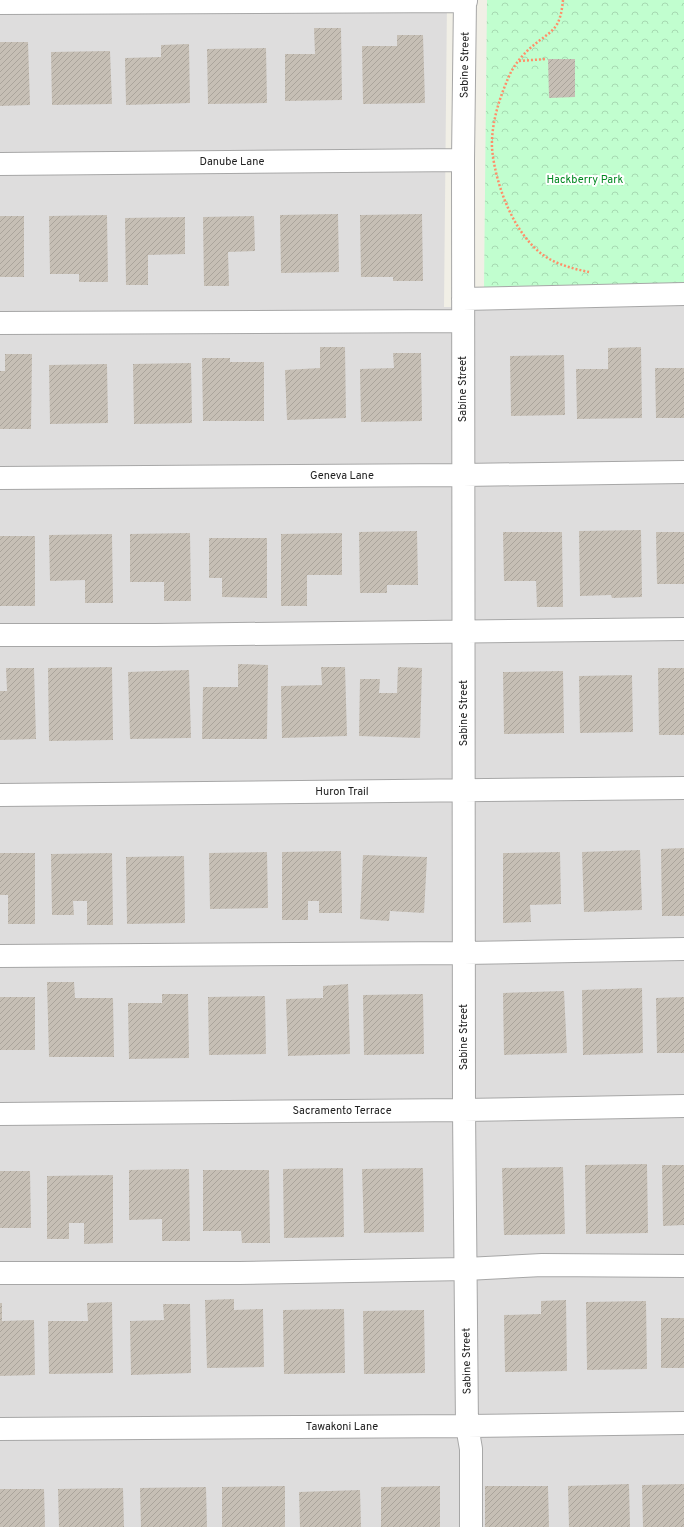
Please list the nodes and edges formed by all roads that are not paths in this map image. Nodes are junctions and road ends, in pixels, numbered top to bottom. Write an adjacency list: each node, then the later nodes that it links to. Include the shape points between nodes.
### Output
1 (466, 0): 2 (street); 3 (street, Sabine Street)
2 (0, 3)
3 (463, 160): 4 (street, Danube Lane); 6 (street, Sabine Street)
4 (0, 164)
5 (684, 294): 6 (street)
6 (463, 299): 7 (street, Sabine Street)
7 (463, 321): 8 (street); 10 (street, Sabine Street)
8 (0, 323)
9 (684, 472): 10 (street, Geneva Lane)
10 (463, 475): 11 (street, Geneva Lane); 13 (street, Sabine Street)
11 (0, 478)
12 (684, 629): 13 (street)
13 (463, 632): 14 (street); 16 (street, Sabine Street)
14 (0, 635)
15 (684, 788): 16 (street, Huron Trail)
16 (464, 792): 17 (street, Huron Trail); 19 (street, Sabine Street)
17 (0, 795)
18 (684, 949): 19 (street)
19 (464, 953): 20 (street); 22 (street, Sabine Street)
20 (0, 956)
21 (684, 1106): 22 (street, Sacramento Terrace)
22 (464, 1110): 23 (street, Sacramento Terrace); 25 (street, Sabine Street)
23 (0, 1114)
24 (684, 1266): 25 (street, via 542,1265)
25 (466, 1269): 26 (street, via 239,1273); 28 (street, Sabine Street)
26 (0, 1273)
27 (684, 1423): 28 (street, Tawakoni Lane)
28 (467, 1426): 29 (street, Tawakoni Lane); 30 (street, Sabine Street, via 471,1449)
29 (0, 1429)
30 (471, 1527)

